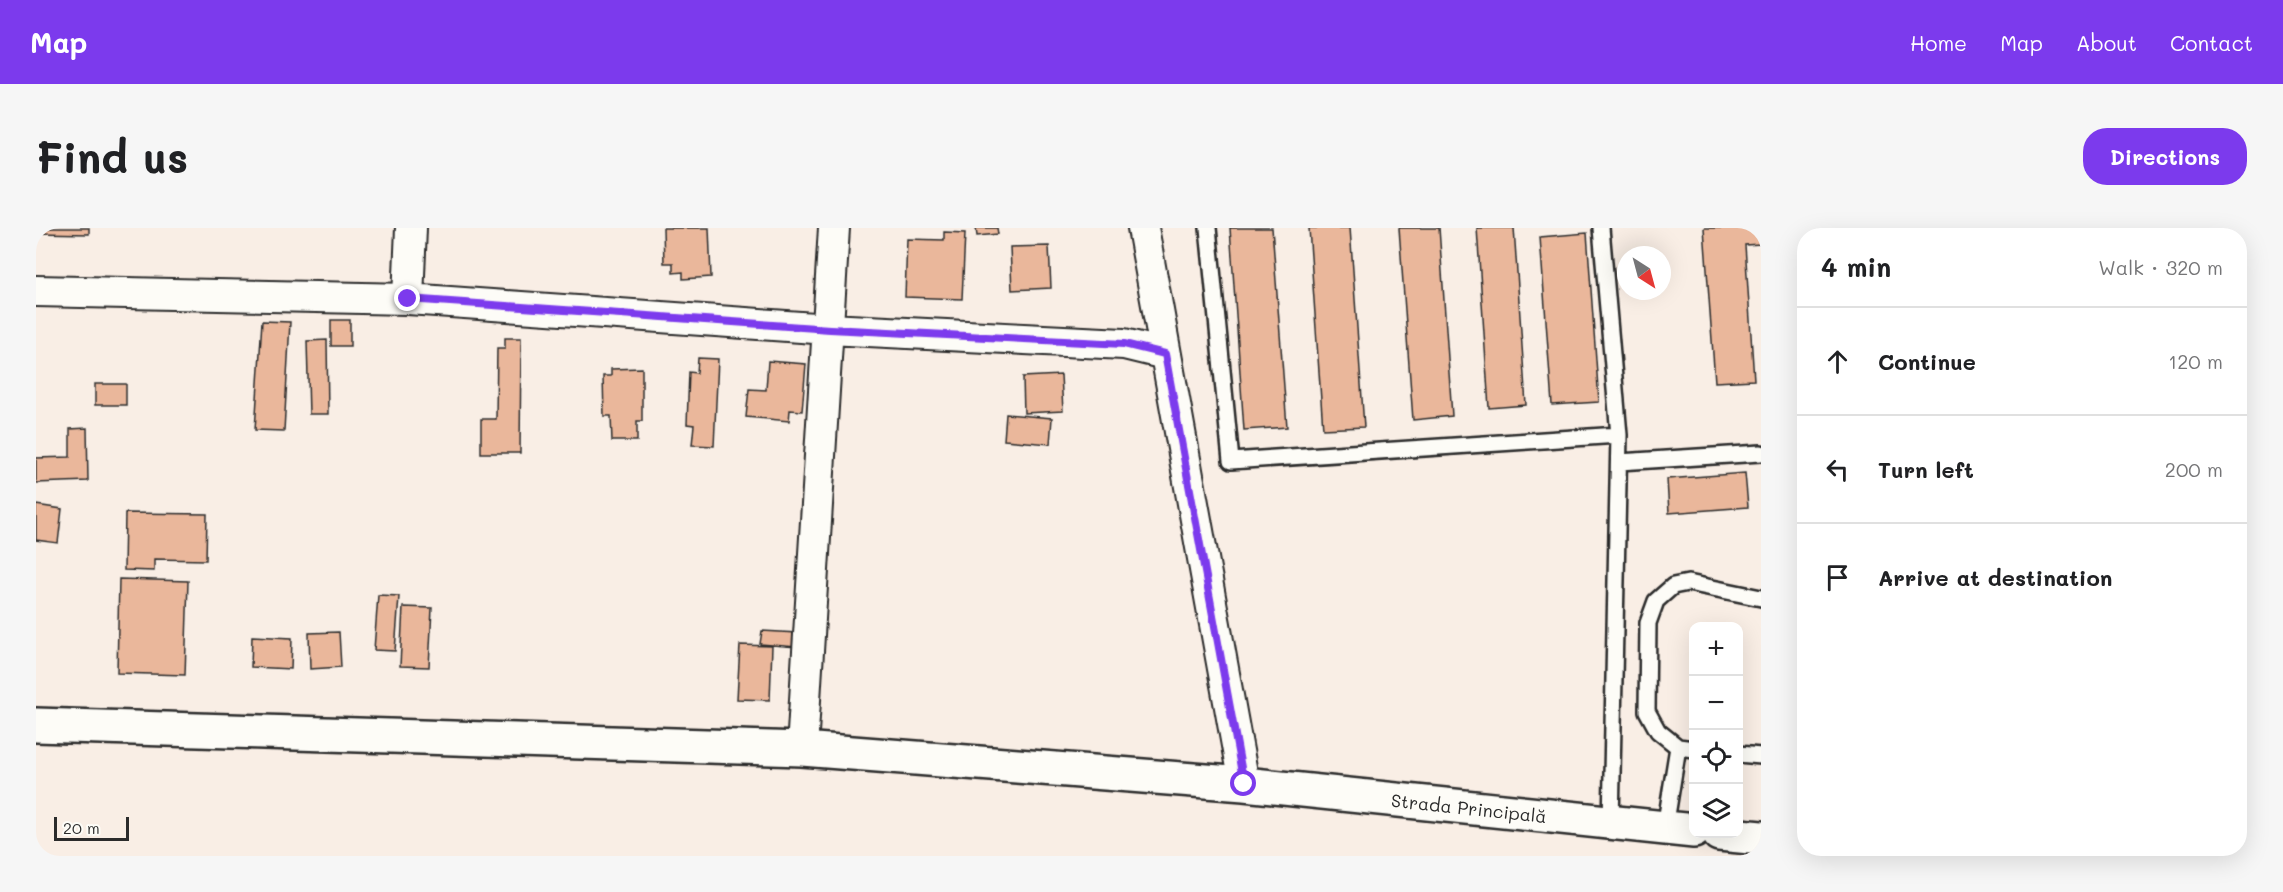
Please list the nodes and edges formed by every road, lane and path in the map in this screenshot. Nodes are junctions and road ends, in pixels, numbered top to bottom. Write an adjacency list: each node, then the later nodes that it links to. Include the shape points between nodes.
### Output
1 (411, 228): 7 (street)
2 (834, 228): 8 (street)
3 (1143, 228): 9 (street)
4 (1208, 228): 10 (lane, via 1231,461)
5 (1601, 228): 10 (lane)
6 (36, 291): 7 (street)
7 (408, 299): 8 (street)
8 (830, 329): 9 (street, via 1124,344); 17 (street)
9 (1165, 354): 20 (street)
10 (1619, 435): 12 (lane)
11 (1761, 453): 12 (lane)
12 (1619, 462): 21 (lane)
13 (1761, 598): 15 (lane, via 1688,583 1673,586 1656,601 1648,623 1647,711 1658,731)
14 (36, 725): 17 (main road, Strada Principală)
15 (1678, 747): 16 (lane); 22 (lane)
16 (1689, 748)
17 (802, 749): 20 (main road, Strada Principală)
18 (1743, 754): 19 (lane)
19 (1761, 756)
20 (1244, 784): 21 (main road, Strada Principală)
21 (1611, 823): 22 (main road, Strada Principală)
22 (1679, 829)
23 (1743, 836): 24 (main road)
24 (1761, 838)

